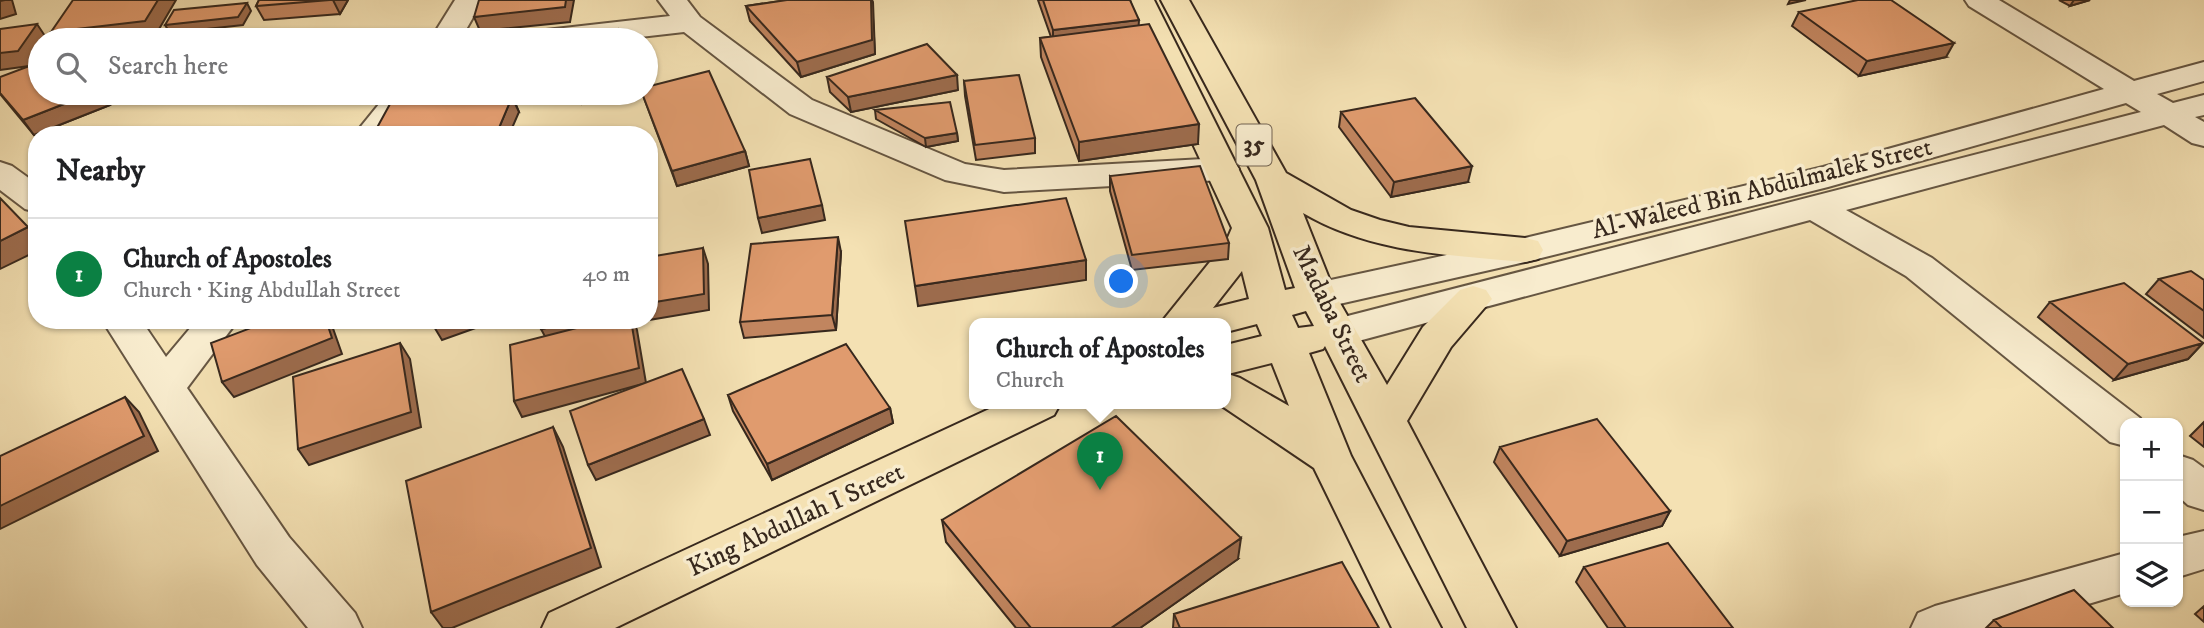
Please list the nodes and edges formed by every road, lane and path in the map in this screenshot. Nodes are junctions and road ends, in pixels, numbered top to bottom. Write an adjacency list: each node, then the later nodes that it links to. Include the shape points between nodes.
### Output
1 (469, 0): 6 (street)
2 (1140, 0): 15 (main road, Madaba Street / 35)
3 (1175, 0): 17 (main road, Madaba Street / 35)
4 (1979, 0): 9 (street)
5 (681, 11): 7 (street); 15 (street, via 800,107 957,173 1004,181)
6 (452, 28)
7 (597, 28)
8 (2204, 71): 9 (street, Al-Waleed Bin Abdulmalek Street)
9 (2131, 89): 12 (street); 21 (street, Al-Waleed Bin Abdulmalek Street, via 1828,176)
10 (394, 105): 13 (street)
11 (2204, 105): 12 (street, Al-Waleed Bin Abdulmalek Street)
12 (2169, 115): 14 (street); 19 (street, Al-Waleed Bin Abdulmalek Street)
13 (377, 126)
14 (2204, 136)
15 (1222, 169): 20 (main road, Madaba Street / 35)
16 (0, 173): 18 (street)
17 (1273, 180): 21 (main road, via 1338,218 1371,230 1409,239); 22 (main road, Madaba Street / 35)
18 (28, 194)
19 (1815, 208): 23 (street, Al-Waleed Bin Abdulmalek Street); 35 (street, via 1919,267)
20 (1250, 228): 24 (main road, via 1242,247); 26 (main road, Madaba Street / 35)
21 (1525, 250): 22 (street, Al-Waleed Bin Abdulmalek Street)
22 (1317, 296): 26 (main road); 29 (main road, Madaba Street / 35)
23 (1473, 299): 29 (street, Al-Waleed Bin Abdulmalek Street); 34 (main road, via 1437,337)
24 (1184, 318)
25 (1231, 325): 26 (main road)
26 (1278, 326): 29 (main road); 30 (main road); 36 (main road, Madaba Street / 35)
27 (127, 329): 31 (street)
28 (212, 329): 31 (street)
29 (1336, 333): 34 (main road, Madaba Street / 35)
30 (1231, 357)
31 (164, 388): 42 (street, via 273,551)
32 (1231, 392): 36 (main road)
33 (1036, 409): 43 (main road, King Abdullah I Street)
34 (1386, 421): 45 (main road, Madaba Street / 35)
35 (2120, 426)
36 (1330, 457): 44 (main road, Madaba Street / 35)
37 (2183, 476): 38 (street)
38 (2204, 492)
39 (2204, 550): 40 (street)
40 (2183, 556)
41 (2120, 574): 46 (street)
42 (338, 628)
43 (566, 628)
44 (1417, 628)
45 (1492, 628)
46 (1935, 628)

